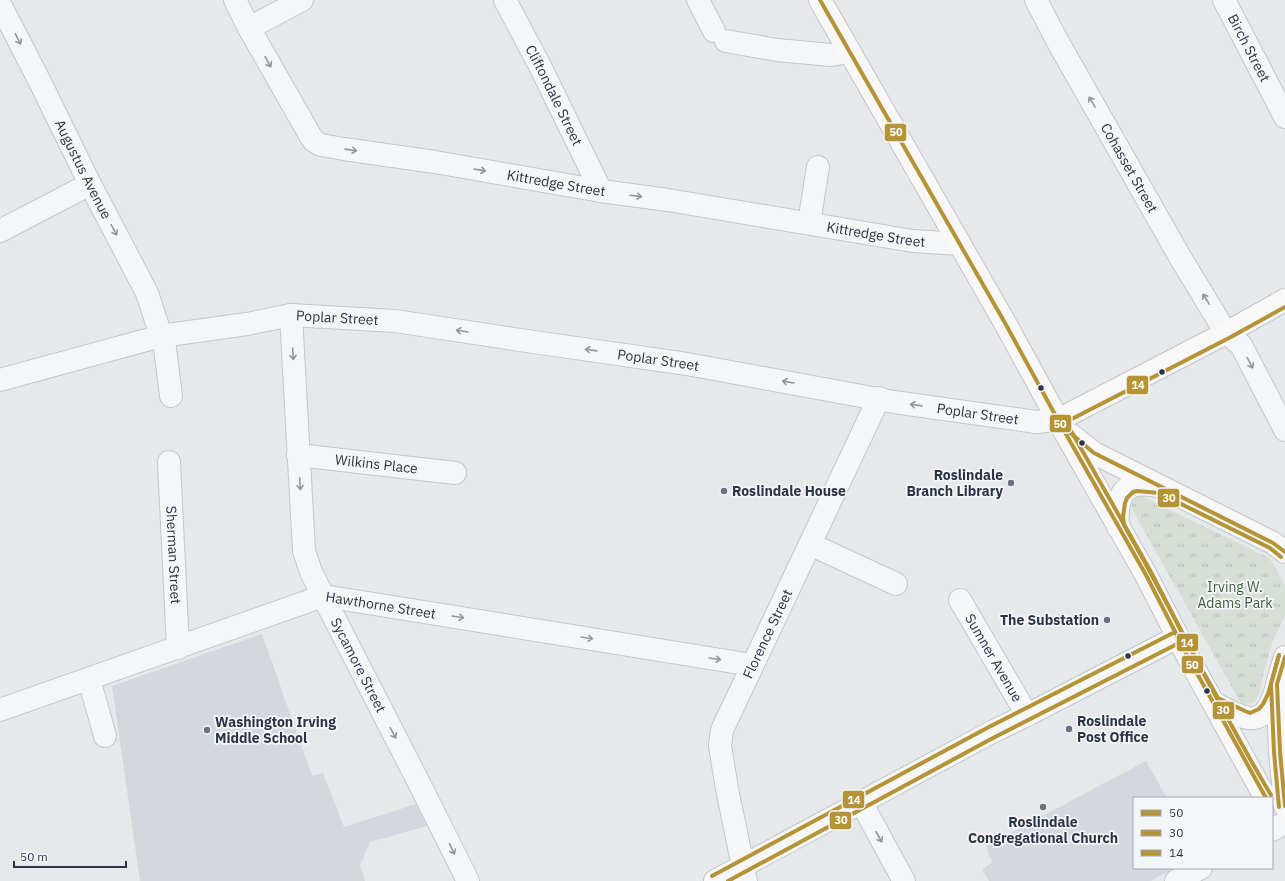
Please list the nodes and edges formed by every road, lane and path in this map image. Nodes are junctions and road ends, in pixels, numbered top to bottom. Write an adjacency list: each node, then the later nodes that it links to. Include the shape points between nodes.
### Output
1 (235, 0): 9 (street, Kittredge Street)
2 (302, 0): 9 (street)
3 (505, 0): 14 (street, Cliftondale Street)
4 (698, 0): 10 (street, via 720,36 777,50 831,55)
5 (820, 0): 10 (main road)
6 (1036, 0): 20 (street, Cohasset Street, one-way to 6, via 1180,257)
7 (1224, 0): 11 (street, Birch Street)
8 (0, 4): 13 (street, Augustus Avenue, one-way to 13)
9 (249, 28): 14 (street, Kittredge Street, one-way to 14, via 313,139 321,144)
10 (850, 52): 17 (main road)
11 (1285, 116)
12 (818, 167): 15 (street)
13 (90, 184): 16 (street); 21 (street, Augustus Avenue, one-way to 21, via 147,293)
14 (602, 191): 15 (street, Kittredge Street, one-way to 15)
15 (809, 223): 17 (street, Kittredge Street, via 913,241)
16 (0, 231)
17 (960, 244): 25 (main road)
18 (1285, 300): 20 (main road)
19 (291, 315): 21 (street, Poplar Street); 24 (street, Poplar Street, one-way to 19, via 687,364 395,321); 27 (street, Sycamore Street, one-way to 27)
20 (1226, 333): 25 (main road); 26 (street, Cohasset Street, one-way to 26, via 1241,346)
21 (161, 336): 22 (street, Poplar Street); 23 (street)
22 (0, 380)
23 (171, 396)
24 (879, 398): 25 (street, Poplar Street, one-way to 24, via 1036,422); 32 (street, Florence Street)
25 (1058, 420): 30 (main road, via 1094,453); 31 (main road)
26 (1285, 430)
27 (298, 455): 29 (street, Wilkins Place); 35 (street, Sycamore Street, one-way to 35, via 304,551)
28 (169, 462): 38 (street, Sherman Street)
29 (455, 473)
30 (1161, 487): 31 (main road, via 1136,485 1122,494 1118,508); 33 (main road, via 1273,543)
31 (1118, 527): 37 (main road)
32 (810, 544): 34 (street); 40 (street, Florence Street)
33 (1285, 552)
34 (896, 584)
35 (323, 596): 38 (street, Hawthorne Street); 40 (street, Hawthorne Street, one-way to 40); 56 (street, Sycamore Street, one-way to 56)
36 (960, 600): 45 (street, Sumner Avenue)
37 (1178, 637): 43 (main road); 45 (main road)
38 (178, 648): 41 (street, Hawthorne Street)
39 (1285, 657): 42 (main road)
40 (752, 665): 55 (street, Florence Street, via 722,730 720,746)
41 (89, 679): 44 (street, Hawthorne Street); 46 (street)
42 (1277, 684): 43 (main road, via 1268,708 1262,714 1251,718 1238,716); 50 (main road)
43 (1214, 703): 47 (main road)
44 (0, 710)
45 (1027, 715): 48 (main road)
46 (105, 736)
47 (1265, 797)
48 (860, 802): 55 (main road); 58 (street, one-way to 58)
49 (1273, 806): 51 (main road)
50 (1285, 806)
51 (1285, 820)
52 (1285, 823): 53 (street)
53 (1273, 829)
54 (1199, 869): 59 (street)
55 (744, 874): 57 (main road)
56 (468, 881)
57 (715, 881)
58 (904, 881)
59 (1176, 881)

